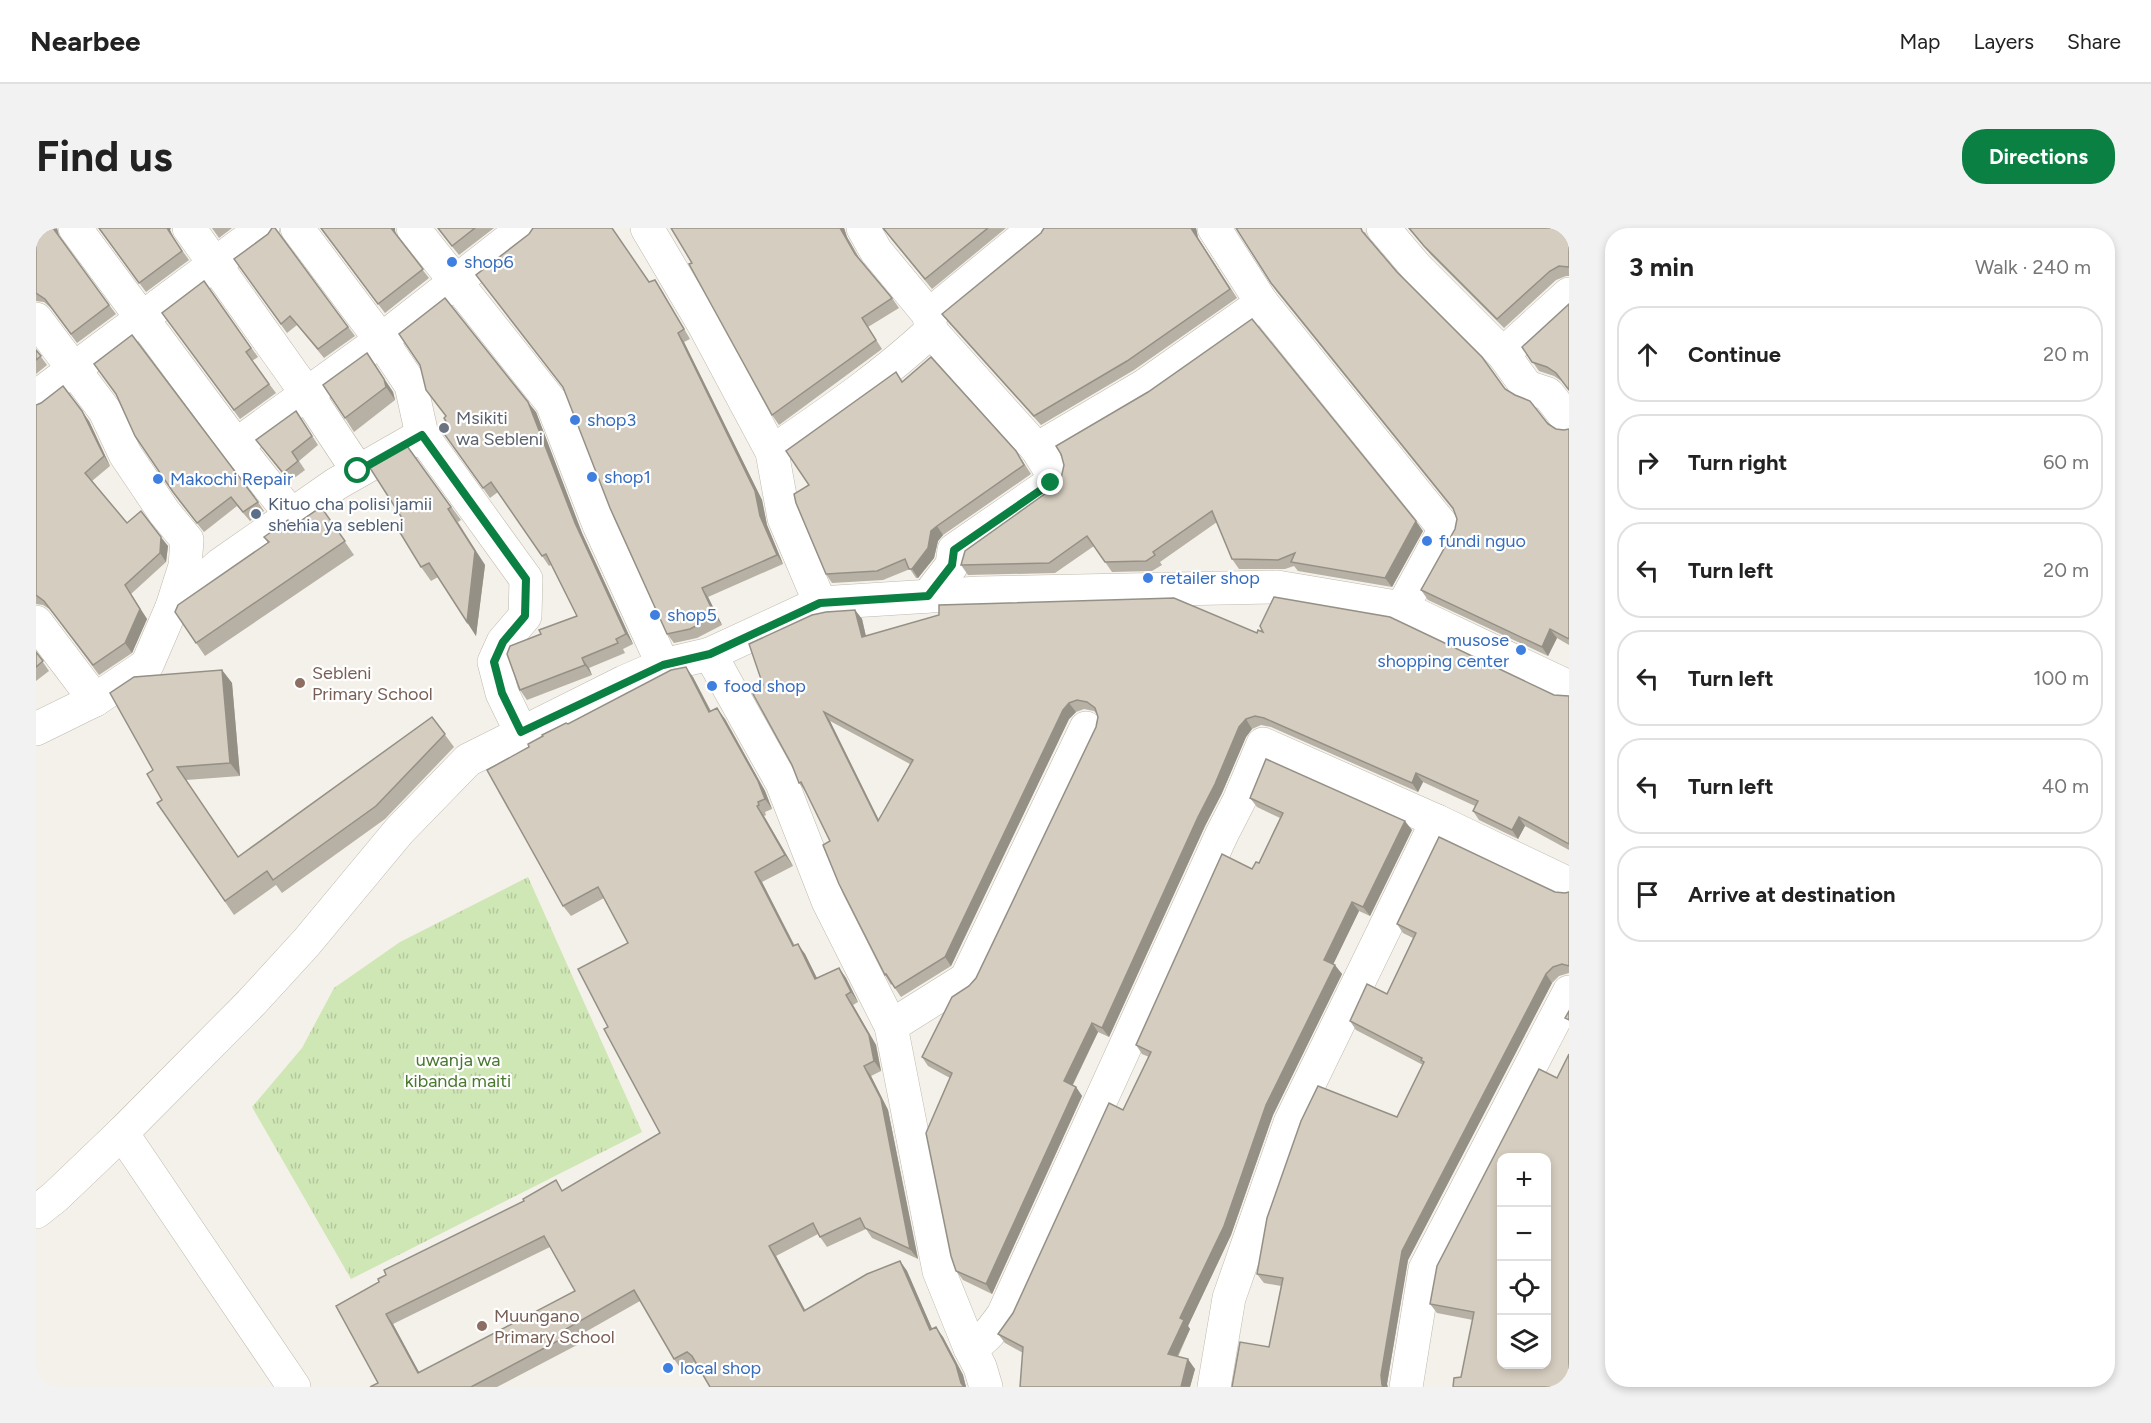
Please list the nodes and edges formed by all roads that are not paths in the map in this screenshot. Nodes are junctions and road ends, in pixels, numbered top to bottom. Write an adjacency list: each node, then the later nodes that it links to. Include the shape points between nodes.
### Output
1 (75, 228): 16 (street)
2 (189, 228): 12 (street)
3 (263, 228): 12 (street)
4 (297, 228): 19 (street)
5 (413, 228): 13 (street)
6 (524, 228): 13 (street)
7 (647, 228): 28 (street)
8 (863, 228): 18 (street)
9 (1035, 228): 18 (street)
10 (1214, 228): 15 (street)
11 (1383, 228): 20 (street)
12 (215, 264): 16 (street); 22 (street)
13 (457, 281): 19 (street); 37 (street, via 552,403 599,525)
14 (1569, 294): 20 (street)
15 (1262, 303): 27 (street, via 1144,386); 34 (street, via 1445,529)
16 (142, 318): 21 (street); 26 (street)
17 (36, 319): 21 (street)
18 (930, 323): 27 (street); 28 (street, via 908,354)
19 (381, 340): 22 (street); 25 (street, via 411,385)
20 (1503, 354): 24 (street, via 1527,387 1548,394)
21 (74, 369): 23 (street); 33 (street, via 105,411 125,454 187,540 185,566)
22 (307, 394): 26 (street); 29 (street)
23 (36, 397)
24 (1569, 421)
25 (422, 435): 29 (street); 42 (street, via 526,579 525,616 503,642 494,662 502,693)
26 (236, 445): 30 (street)
27 (1037, 449): 31 (street, via 1052,473 1051,483 954,550 952,565)
28 (772, 452): 32 (street, via 784,518)
29 (358, 471): 30 (street)
30 (292, 516): 33 (street, via 221,564)
31 (928, 596): 32 (street); 34 (street, via 1277,587)
32 (820, 603): 36 (street)
33 (172, 607): 39 (street, via 147,665)
34 (1402, 608): 38 (street)
35 (36, 622): 39 (street)
36 (710, 654): 37 (street); 46 (street, via 782,783 828,901)
37 (663, 665): 42 (street)
38 (1569, 687)
39 (95, 700): 41 (street)
40 (1086, 728): 46 (street, via 966,979)
41 (36, 729)
42 (521, 732): 47 (street, via 468,760 399,831 306,944)
43 (1437, 821): 44 (street); 49 (street, via 1263,744 1003,1315 991,1333); 52 (street, via 1290,1123 1228,1298)
44 (1569, 884)
45 (1569, 992): 53 (street, via 1425,1269)
46 (891, 1026): 49 (street, via 939,1271)
47 (122, 1133): 48 (street); 50 (street)
48 (36, 1212)
49 (970, 1348): 51 (street)
50 (294, 1387)
51 (986, 1387)
52 (1214, 1387)
53 (1406, 1387)

